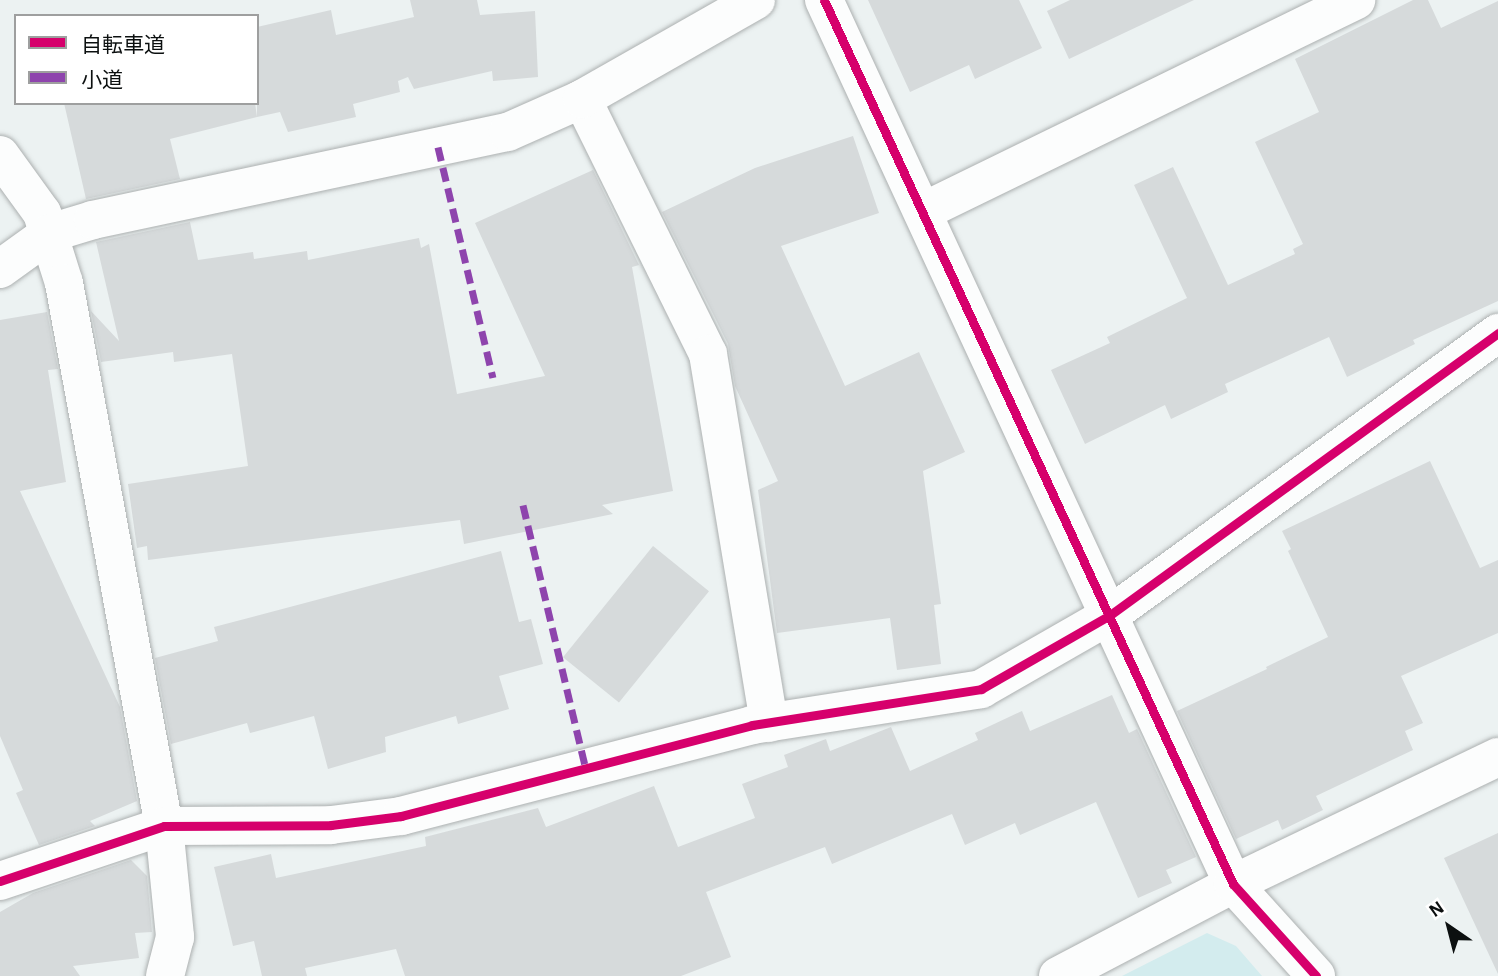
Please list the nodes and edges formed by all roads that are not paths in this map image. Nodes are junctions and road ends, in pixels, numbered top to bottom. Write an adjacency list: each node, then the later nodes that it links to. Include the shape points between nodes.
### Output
1 (755, 0): 4 (street)
2 (824, 0): 6 (street)
3 (1356, 0): 6 (street)
4 (582, 99): 7 (street, via 508,132); 11 (street, via 708,354)
5 (0, 155): 7 (street, via 42,213)
6 (923, 211): 10 (street)
7 (50, 233): 8 (street); 13 (street, via 64,283)
8 (0, 269)
9 (1498, 333): 10 (street)
10 (1110, 615): 11 (street, via 981,689); 15 (street)
11 (769, 723): 13 (street, via 401,816 331,825)
12 (1498, 757): 15 (street)
13 (164, 826): 14 (street); 16 (street, via 175,937)
14 (0, 881)
15 (1233, 884): 17 (street); 18 (street)
16 (165, 976)
17 (1058, 976)
18 (1316, 976)

